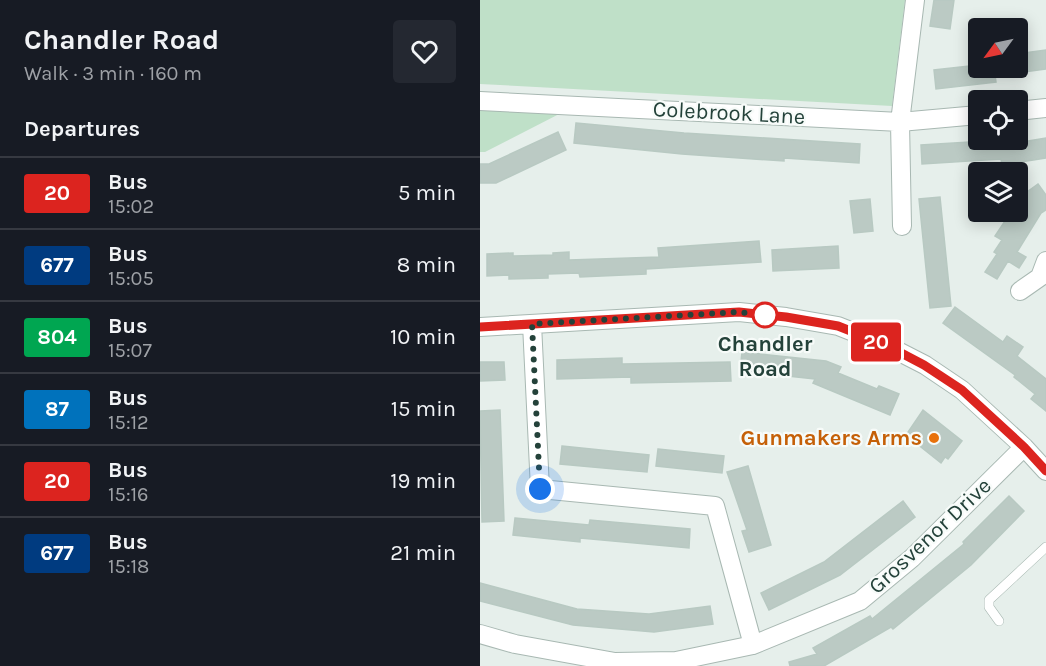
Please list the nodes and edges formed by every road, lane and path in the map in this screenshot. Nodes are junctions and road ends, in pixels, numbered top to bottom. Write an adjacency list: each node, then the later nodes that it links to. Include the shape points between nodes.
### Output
1 (915, 0): 6 (street)
2 (480, 101): 6 (street, Colebrook Lane)
3 (1046, 108): 4 (street)
4 (1028, 110)
5 (968, 116): 6 (street, Colebrook Lane)
6 (900, 122): 7 (street)
7 (902, 226)
8 (1046, 261): 9 (street, via 1040,277)
9 (1020, 291)
10 (532, 324): 11 (street); 12 (street, via 739,312 838,326 924,365 962,390); 17 (street, via 540,489 715,506)
11 (480, 327)
12 (1024, 447): 13 (street); 17 (street, Grosvenor Drive, via 912,558 860,601)
13 (1046, 471)
14 (1046, 547): 15 (lane, via 988,600)
15 (999, 621)
16 (480, 634): 18 (street, Grosvenor Drive)
17 (753, 645): 18 (street, Grosvenor Drive, via 676,661)
18 (615, 664)

